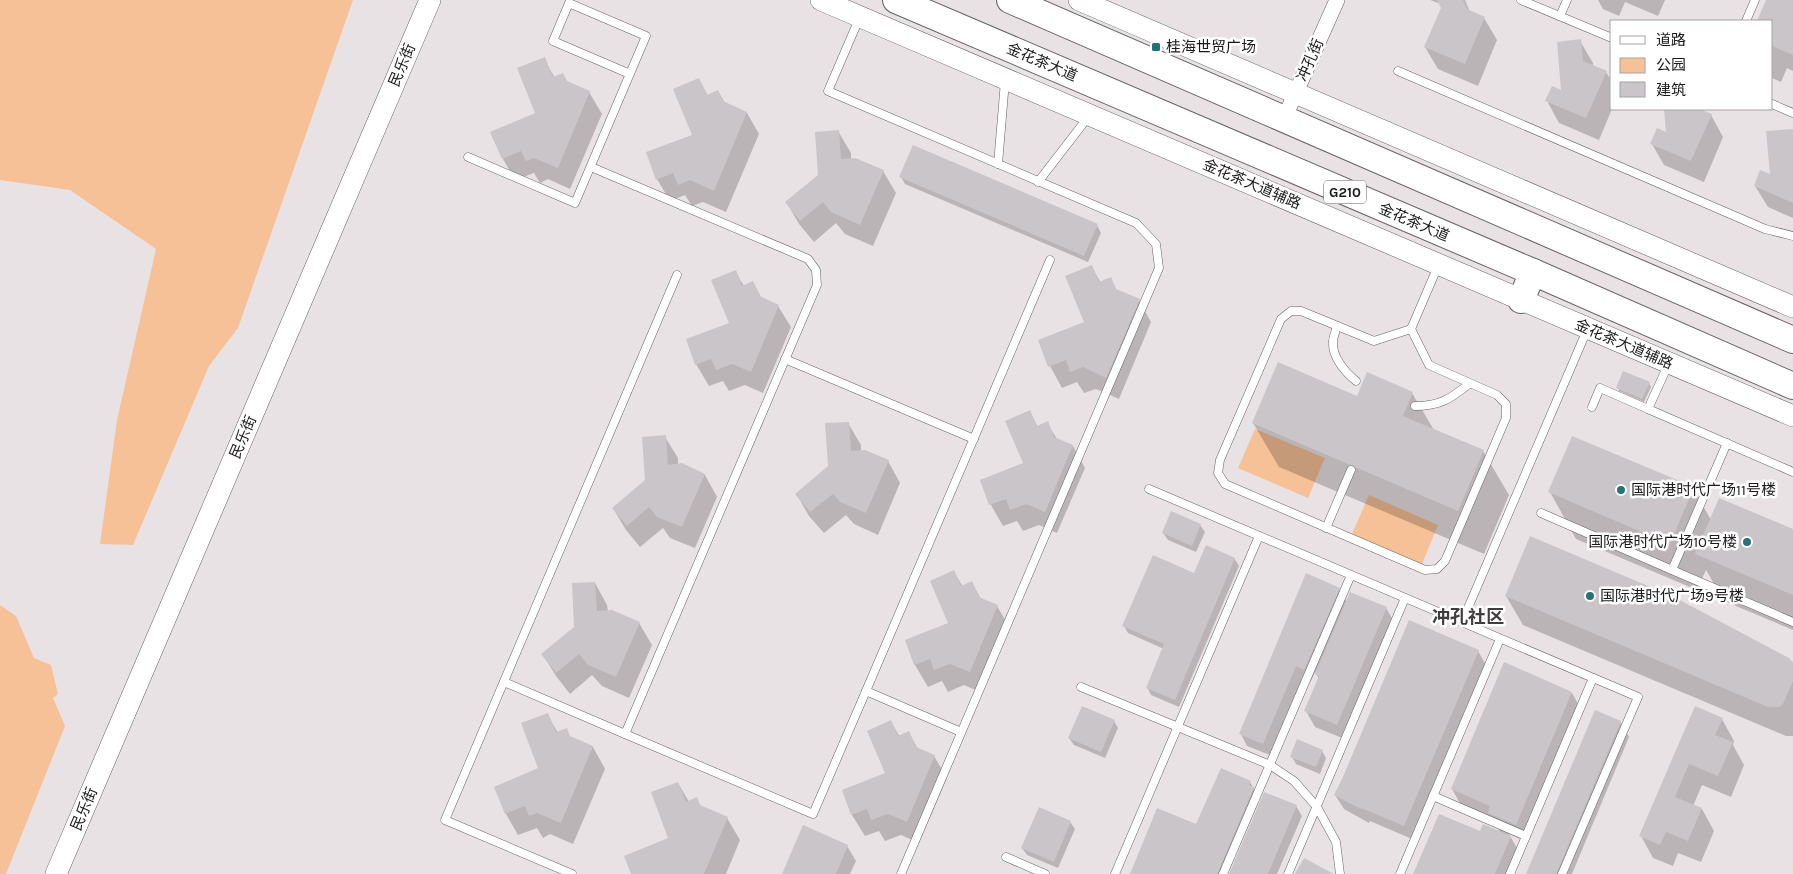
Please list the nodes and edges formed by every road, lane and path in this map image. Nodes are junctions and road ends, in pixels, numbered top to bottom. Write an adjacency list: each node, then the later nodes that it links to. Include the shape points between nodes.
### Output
1 (430, 0): 72 (street, 民乐街)
2 (821, 0): 11 (street, 金花茶大道辅路)
3 (896, 0): 29 (highway, 金花茶大道 / G210)
4 (1010, 0): 21 (highway)
5 (1079, 0): 17 (street)
6 (1336, 0): 17 (street, 冲孔街)
7 (1521, 0): 10 (lane)
8 (1567, 0): 10 (lane)
9 (1755, 0): 12 (lane)
10 (1560, 16): 13 (lane)
11 (860, 17): 16 (street, 金花茶大道辅路); 23 (lane, via 828,92)
12 (1746, 20)
13 (1610, 37)
14 (1398, 71): 26 (lane, via 1765,229)
15 (630, 74): 15 (lane, via 646,36 569,3 553,41); 24 (lane)
16 (1005, 79): 20 (street, 金花茶大道辅路); 23 (lane)
17 (1296, 93): 21 (street, 冲孔街); 32 (street)
18 (1773, 104): 19 (lane)
19 (1793, 113)
20 (1089, 115): 25 (lane); 28 (street, 金花茶大道辅路)
21 (1284, 119): 36 (highway)
22 (468, 157): 24 (lane, via 575,203)
23 (998, 164): 25 (lane)
24 (590, 166): 37 (lane, via 808,259 816,270 817,285)
25 (1038, 182): 65 (lane, via 1136,223 1156,244 1159,268)
26 (1793, 236)
27 (1050, 260): 46 (lane)
28 (1438, 264): 31 (street, 金花茶大道辅路); 35 (lane)
29 (1533, 272): 31 (highway); 41 (highway, 金花茶大道 / G210)
30 (677, 275): 61 (lane)
31 (1521, 300): 34 (street, 金花茶大道辅路)
32 (1793, 307)
33 (1337, 326): 35 (lane, via 1374,341); 39 (lane, via 1332,343 1338,362); 52 (lane, via 1301,311 1290,311 1281,319 1220,460 1218,473 1225,484)
34 (1588, 328): 38 (street, 金花茶大道辅路); 57 (lane)
35 (1411, 329): 40 (lane, via 1429,365)
36 (1793, 340)
37 (785, 359): 46 (lane); 66 (lane)
38 (1668, 363): 44 (lane); 45 (street, 金花茶大道辅路)
39 (1356, 381)
40 (1469, 384): 42 (lane, via 1443,403); 52 (lane, via 1497,395 1506,404 1506,418 1445,561 1437,569 1425,570)
41 (1793, 386)
42 (1415, 406)
43 (1592, 407): 44 (lane, via 1600,388)
44 (1648, 409): 47 (lane)
45 (1793, 416)
46 (974, 439): 63 (lane)
47 (1727, 443): 49 (lane); 54 (lane)
48 (1351, 470): 52 (lane)
49 (1793, 472)
50 (1149, 489): 53 (lane)
51 (1541, 513): 54 (lane)
52 (1326, 528)
53 (1258, 536): 55 (lane); 64 (lane)
54 (1672, 570): 58 (lane)
55 (1350, 575): 56 (lane); 67 (lane)
56 (1406, 598): 57 (lane); 69 (lane)
57 (1462, 622): 59 (lane)
58 (1793, 622)
59 (1500, 639): 60 (lane); 68 (lane)
60 (1593, 678): 70 (lane); 82 (lane, via 1638,697)
61 (504, 682): 66 (lane); 73 (lane, via 445,820)
62 (1081, 687): 64 (lane)
63 (866, 691): 65 (lane); 66 (lane, via 813,814)
64 (1178, 727): 67 (lane); 76 (lane)
65 (962, 732): 74 (lane)
66 (625, 734)
67 (1270, 765): 69 (lane, via 1294,781); 77 (lane)
68 (1433, 796): 70 (lane); 80 (lane)
69 (1316, 807): 78 (lane); 79 (lane, via 1336,842)
70 (1526, 836): 81 (lane)
71 (1006, 857): 75 (lane)
72 (56, 874)
73 (572, 874)
74 (901, 874)
75 (1045, 874)
76 (1115, 874)
77 (1223, 874)
78 (1288, 874)
79 (1340, 874)
80 (1400, 874)
81 (1510, 874)
82 (1562, 874)

